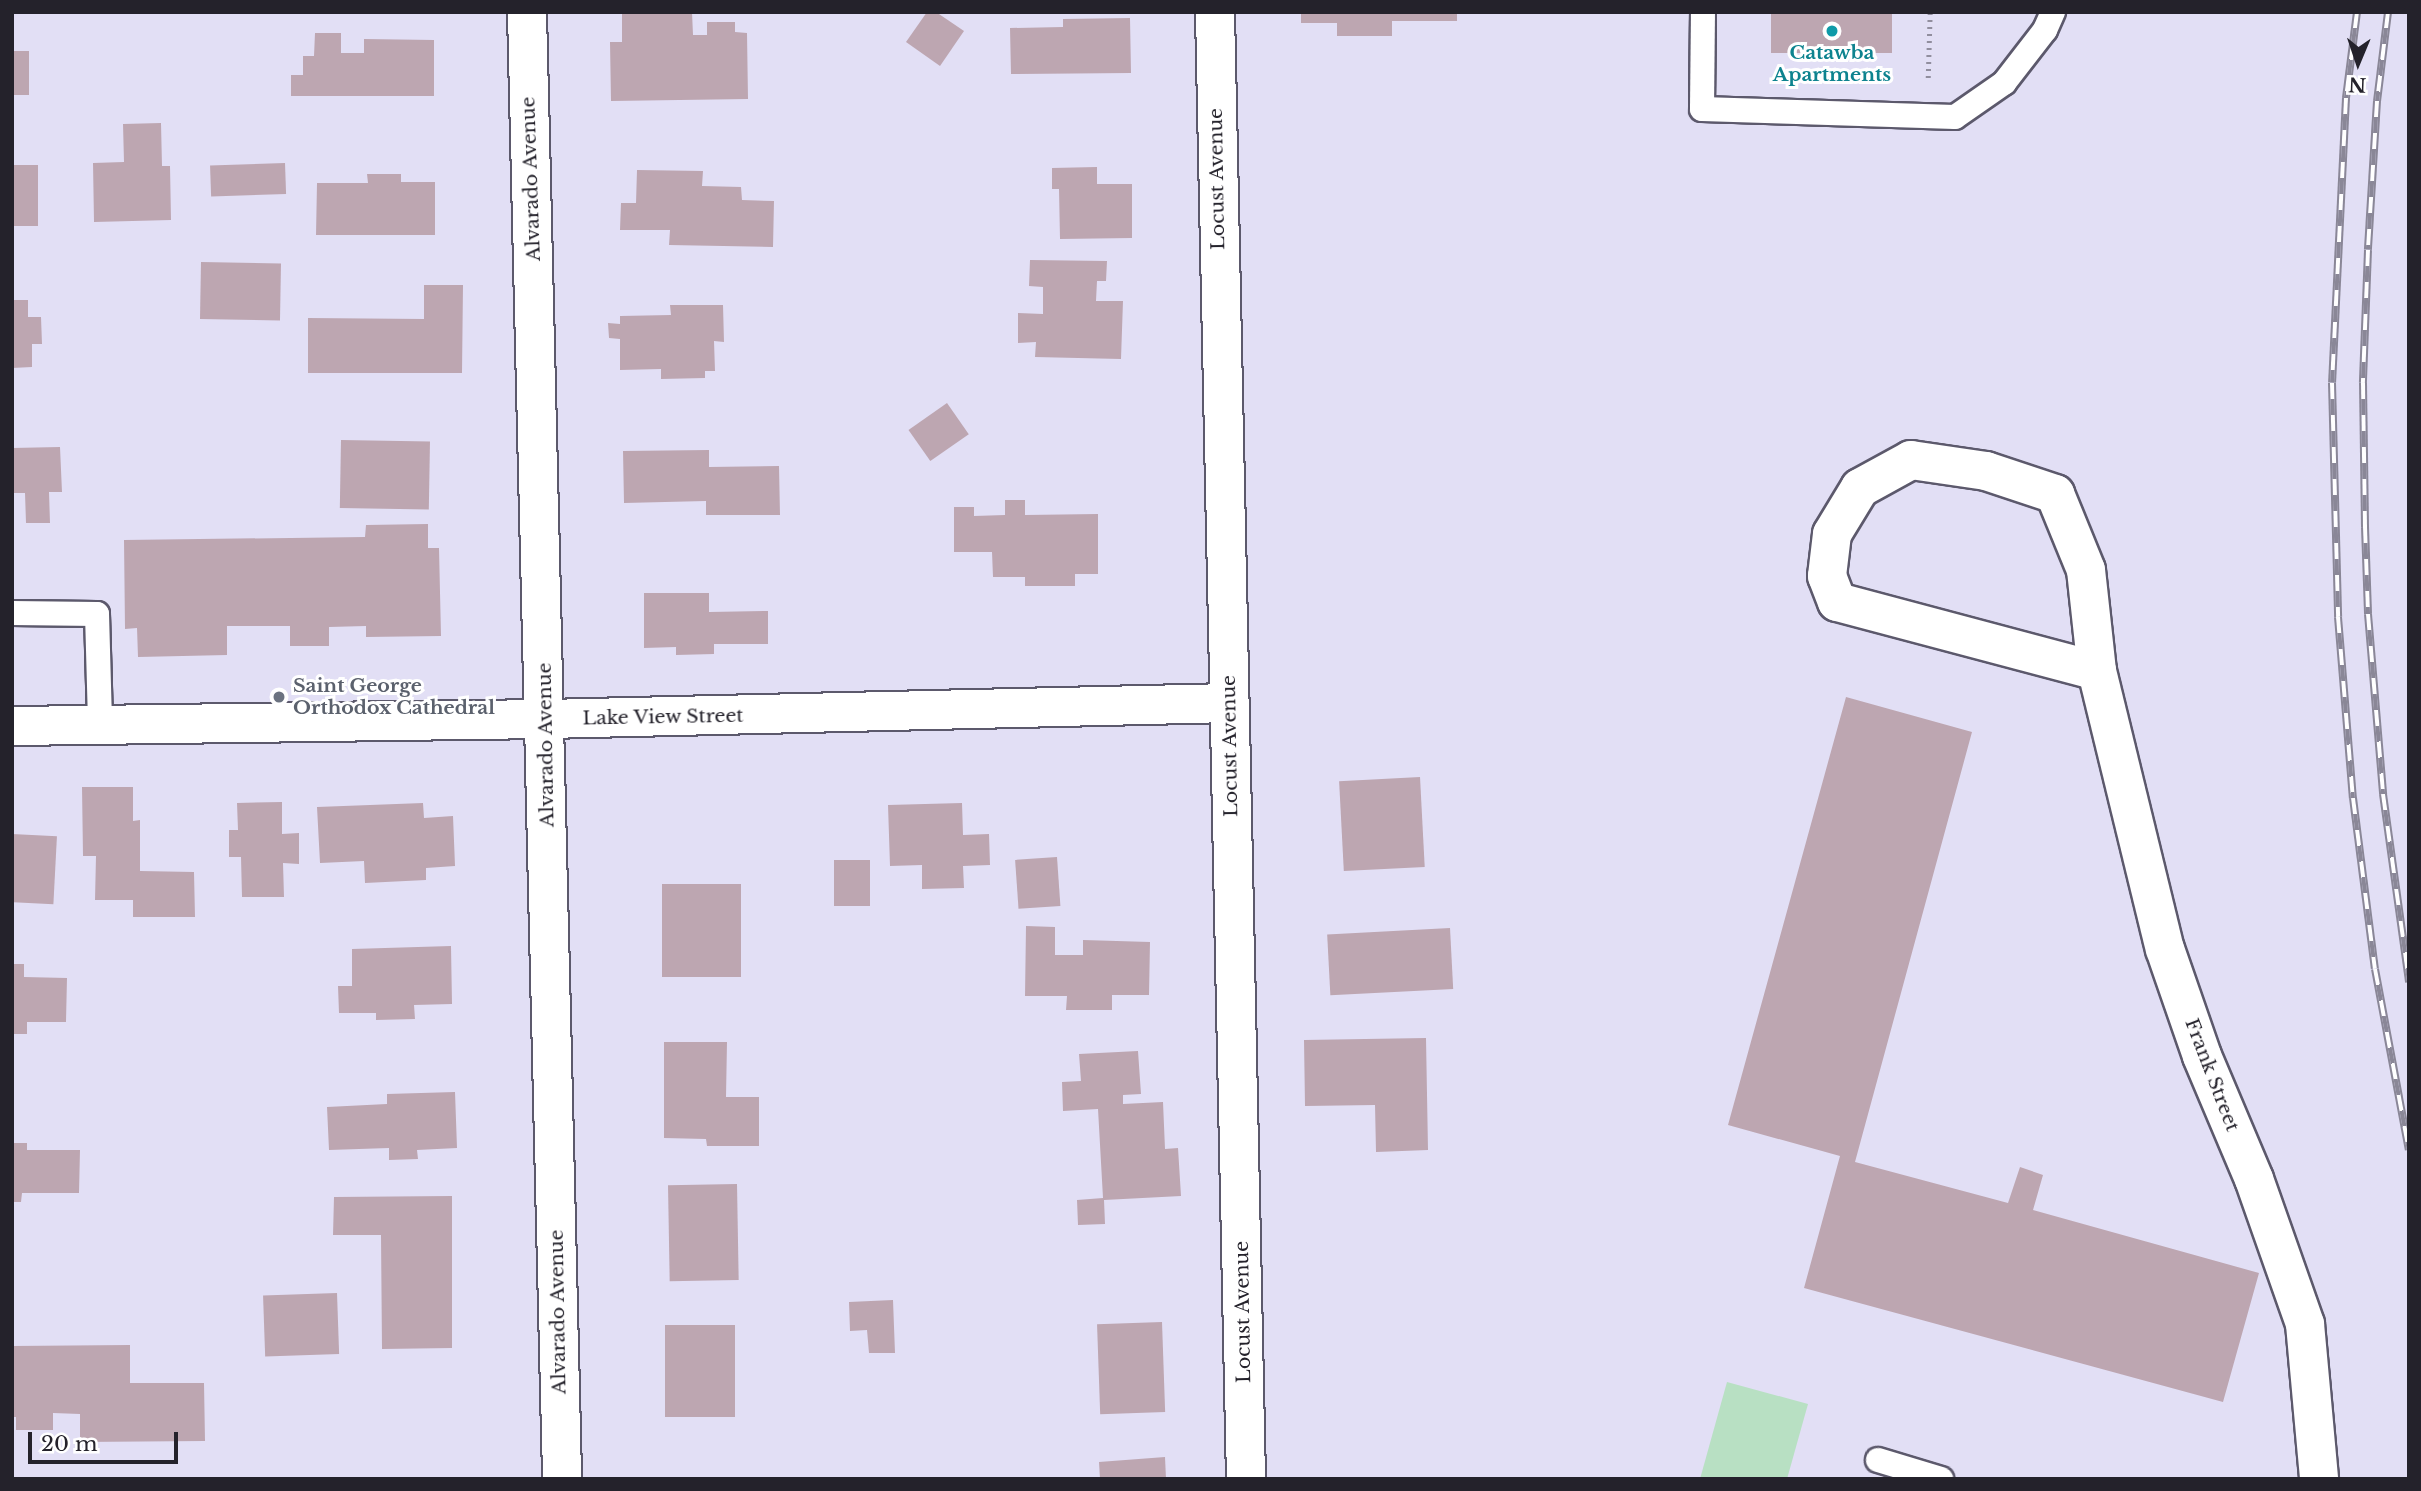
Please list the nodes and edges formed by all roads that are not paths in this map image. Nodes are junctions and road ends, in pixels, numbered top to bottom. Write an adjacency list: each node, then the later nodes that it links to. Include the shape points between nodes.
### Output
1 (527, 12): 8 (street, Alvarado Avenue)
2 (1215, 12): 7 (street, Locust Avenue)
3 (1703, 12): 4 (lane, via 1702,108 1955,117 2004,83 2045,30)
4 (2053, 12)
5 (12, 613): 9 (lane, via 97,614)
6 (2097, 671): 6 (street, Frank Street, via 1837,602 1827,576 1832,534 1860,488 1911,460 1986,471 2055,494 2086,570); 15 (street, Frank Street, via 2165,949 2305,1324)
7 (1229, 703): 8 (street, Lake View Street); 13 (street, Locust Avenue)
8 (545, 719): 9 (street, Lake View Street); 12 (street, Alvarado Avenue)
9 (100, 724): 10 (street, Lake View Street)
10 (12, 726)
11 (1878, 1460): 14 (lane)
12 (562, 1479)
13 (1246, 1479)
14 (1941, 1479)
15 (2319, 1479)

